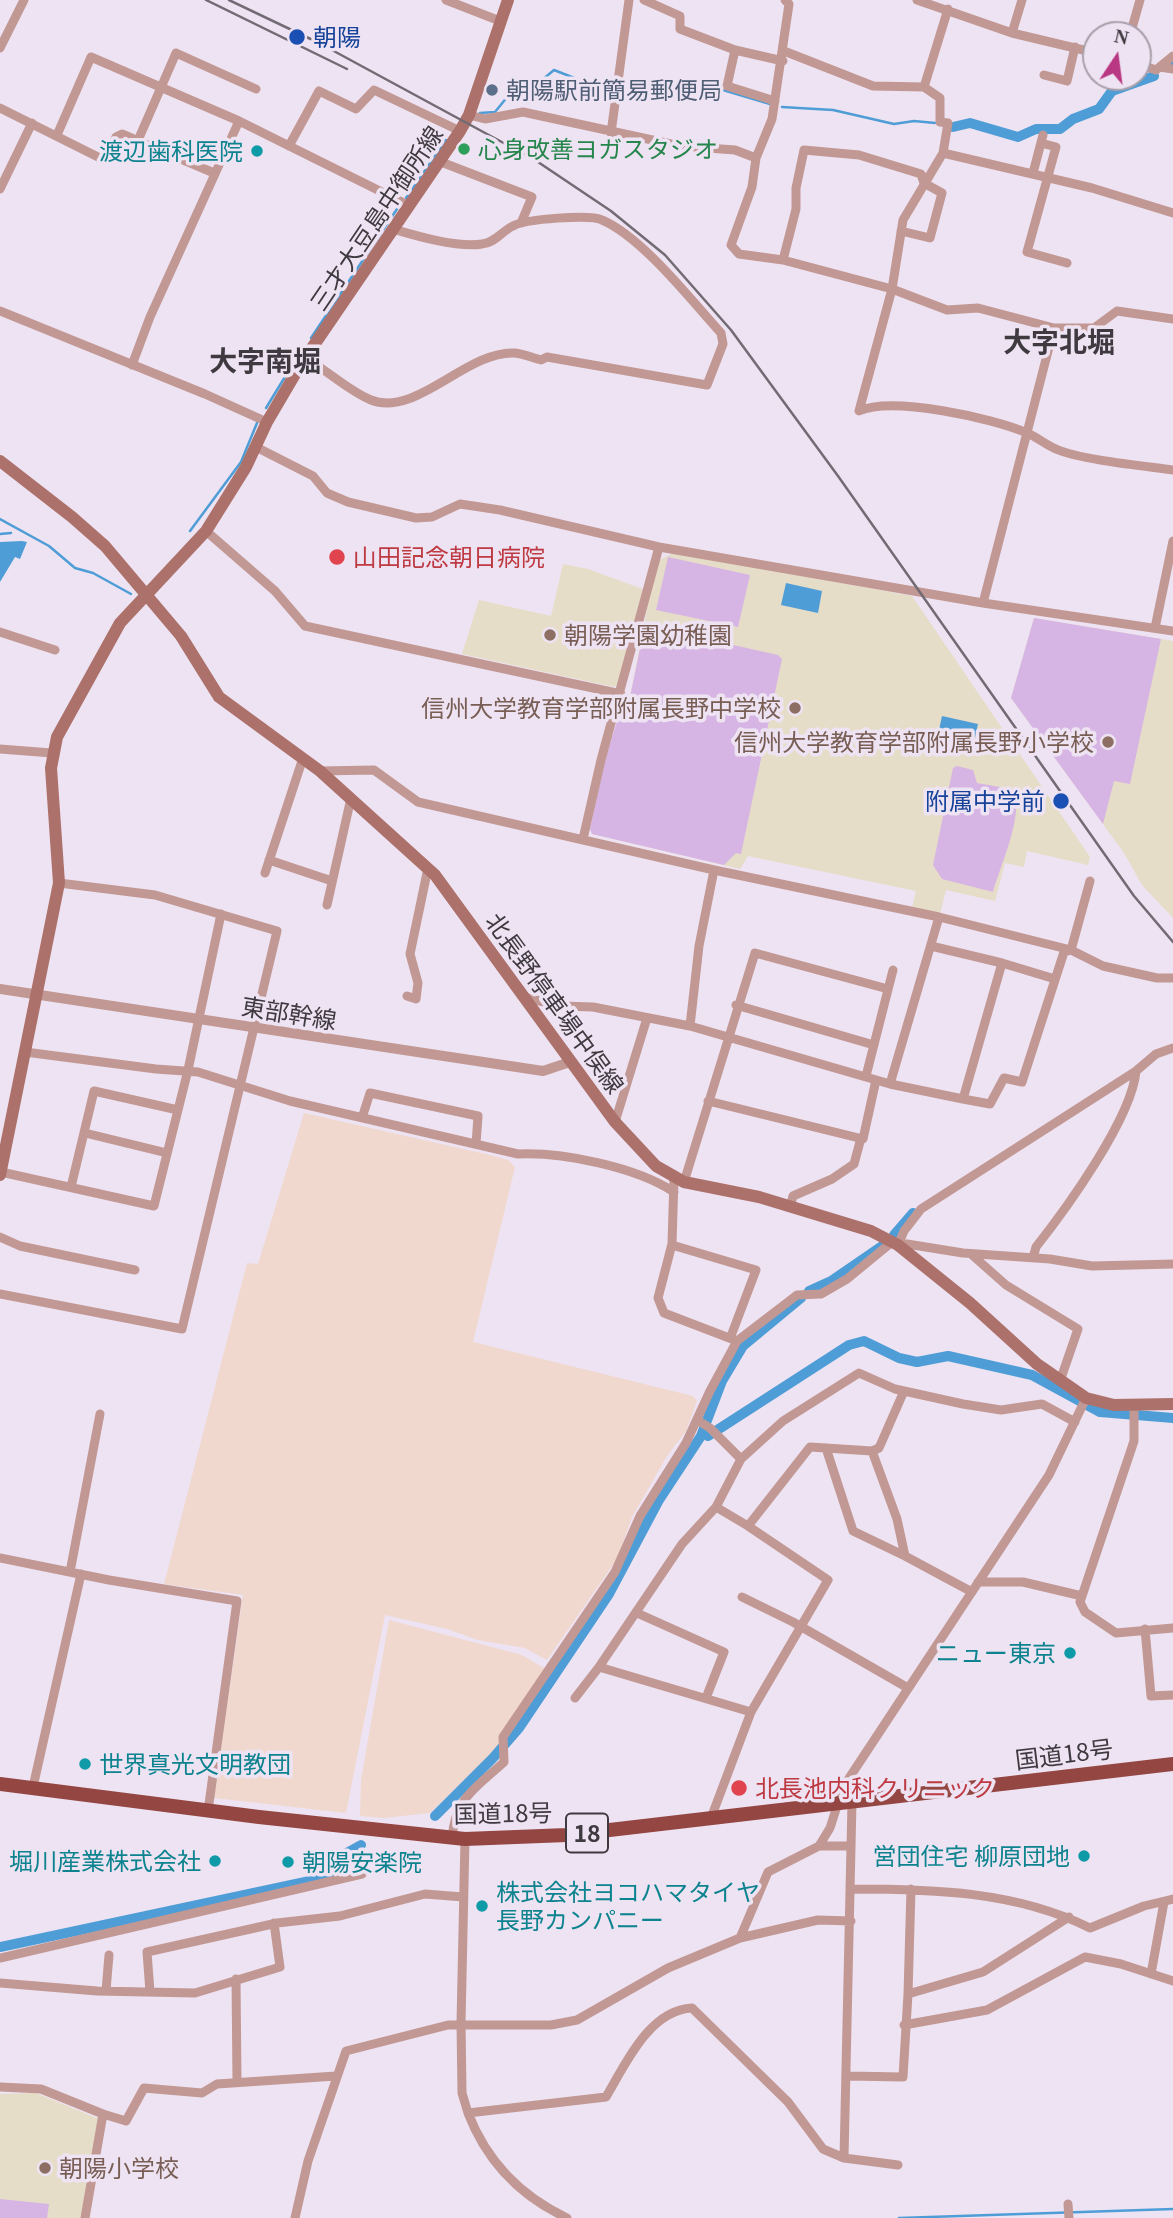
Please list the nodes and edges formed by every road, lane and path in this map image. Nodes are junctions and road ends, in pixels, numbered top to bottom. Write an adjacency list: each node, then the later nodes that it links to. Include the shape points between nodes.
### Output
1 (24, 0): 16 (street)
2 (446, 0): 12 (street)
3 (508, 0): 12 (main road, 三才大豆島中御所線)
4 (629, 0): 34 (street)
5 (643, 0): 18 (street, via 680,16 680,29)
6 (785, 0): 20 (street, via 789,4)
7 (917, 0): 10 (street)
8 (1022, 0): 14 (street)
9 (1140, 0): 13 (street)
10 (939, 2): 11 (street)
11 (948, 9): 14 (street); 26 (street)
12 (500, 21): 30 (main road, 三才大豆島中御所線)
13 (1134, 21)
14 (1012, 33): 15 (street)
15 (1075, 47): 17 (street); 24 (street, via 1067,81)
16 (0, 48)
17 (1082, 49)
18 (736, 50): 20 (street); 28 (street, via 727,86)
19 (1173, 55): 21 (street)
20 (783, 56): 26 (street, via 873,86); 28 (street)
21 (1160, 66): 22 (street); 23 (street)
22 (1152, 69)
23 (1173, 69)
24 (1044, 75)
25 (161, 87): 27 (street, via 176,53); 31 (street); 35 (street, via 91,57); 36 (street)
26 (924, 87): 38 (street, via 940,99 940,122 948,123)
27 (256, 89)
28 (775, 101): 39 (street)
29 (0, 108): 32 (street)
30 (469, 115): 33 (main road, 三才大豆島中御所線); 34 (street, via 485,119 523,113)
31 (239, 121): 37 (street); 41 (street)
32 (32, 122): 35 (street); 45 (street)
33 (460, 131): 37 (street, via 374,90 356,109 319,91); 40 (main road, 三才大豆島中御所線)
34 (611, 133): 39 (street, via 680,146 735,150)
35 (57, 135): 36 (street, via 104,160 116,136)
36 (139, 138): 41 (street)
37 (289, 146): 46 (street)
38 (943, 153): 42 (street); 44 (street)
39 (756, 158): 51 (street, via 731,245 739,254)
40 (441, 162): 46 (main road, 三才大豆島中御所線); 48 (street, via 532,197)
41 (214, 173): 58 (street)
42 (1033, 173): 43 (street); 43 (street, via 1042,139 1056,147)
43 (1048, 177): 47 (street); 52 (street, via 1027,252)
44 (924, 183): 50 (street); 50 (street, via 942,193 930,238); 51 (street, via 922,174 859,155 804,150)
45 (0, 189)
46 (408, 205): 49 (main road, 三才大豆島中御所線)
47 (1173, 213)
48 (521, 223): 49 (street, via 480,245); 57 (street, via 590,216 628,234 721,333 723,344 707,385 515,353 460,370 420,397 373,401 312,362)
49 (393, 229): 57 (main road, 三才大豆島中御所線)
50 (901, 231): 53 (street)
51 (783, 260): 53 (street)
52 (1067, 263)
53 (892, 289): 56 (street, via 947,310 978,308); 60 (street, via 859,411 872,405 900,404)
54 (0, 311): 58 (street)
55 (1173, 319): 56 (street, via 1117,311 1094,328)
56 (1054, 328): 60 (street)
57 (301, 364): 59 (main road, 三才大豆島中御所線)
58 (132, 365): 59 (street)
59 (267, 422): 61 (main road, 三才大豆島中御所線)
60 (1026, 432): 63 (street, via 1057,450); 68 (street)
61 (256, 447): 64 (main road, 三才大豆島中御所線); 66 (street, via 313,476 327,493 416,519 460,504)
62 (0, 461): 67 (main road, 北長野停車場中俣線, via 105,546)
63 (1173, 470)
64 (206, 531): 67 (main road, 三才大豆島中御所線); 73 (street, via 275,591 305,626)
65 (1173, 541): 69 (street)
66 (659, 547): 68 (street); 73 (street)
67 (148, 595): 75 (main road, 三才大豆島中御所線, via 120,622 70,710); 76 (main road, 北長野停車場中俣線, via 219,696)
68 (983, 604): 69 (street)
69 (1155, 628): 70 (street)
70 (1173, 631)
71 (0, 632): 72 (street)
72 (55, 650)
73 (621, 694): 79 (street)
74 (0, 749): 75 (street)
75 (52, 753): 86 (main road, 三才大豆島中御所線)
76 (303, 758): 77 (main road, 北長野停車場中俣線); 80 (street)
77 (320, 771): 78 (main road, 北長野停車場中俣線); 79 (street, via 374,770 418,802)
78 (351, 798): 81 (main road, 北長野停車場中俣線); 84 (street)
79 (583, 839): 82 (street)
80 (269, 860): 83 (street); 84 (street)
81 (428, 868): 99 (street, via 410,954 418,983 416,999); 100 (main road, 北長野停車場中俣線)
82 (715, 870): 89 (street); 104 (street, via 699,946)
83 (265, 873)
84 (332, 881): 87 (street)
85 (1090, 881): 91 (street)
86 (59, 883): 88 (street, via 155,895); 98 (main road, 三才大豆島中御所線)
87 (327, 905)
88 (221, 914): 103 (street); 105 (street, via 277,930)
89 (939, 917): 90 (street); 91 (street)
90 (931, 946): 92 (street); 115 (street)
91 (1071, 950): 94 (street, via 1104,966); 95 (street, via 1064,951)
92 (1002, 963): 95 (street); 117 (street)
93 (893, 970): 97 (street)
94 (1173, 978)
95 (1055, 979): 117 (street, via 1022,1082 1003,1078 990,1104)
96 (0, 989): 98 (street, 東部幹線)
97 (888, 989): 101 (street, via 755,953); 107 (street)
98 (35, 995): 103 (street, 東部幹線); 109 (main road, 三才大豆島中御所線)
99 (407, 996)
100 (527, 998): 102 (street); 110 (main road, 北長野停車場中俣線)
101 (736, 1006): 106 (street); 107 (street)
102 (647, 1018): 104 (street); 121 (street)
103 (198, 1019): 105 (street, 東部幹線); 111 (street)
104 (690, 1026): 106 (street)
105 (254, 1029): 110 (street, 東部幹線, via 543,1071); 116 (street)
106 (727, 1037): 113 (street); 118 (street)
107 (874, 1045): 113 (street)
108 (1173, 1048): 112 (street, via 1156,1054)
109 (25, 1052): 111 (street); 126 (main road, 三才大豆島中御所線)
110 (570, 1062): 121 (main road, 北長野停車場中俣線)
111 (188, 1070): 116 (street); 119 (street)
112 (1136, 1071): 132 (street, via 921,1209); 135 (street, via 1135,1086 1100,1156 1036,1247)
113 (866, 1076): 114 (street)
114 (876, 1080): 115 (street); 123 (street)
115 (890, 1084): 117 (street)
116 (242, 1086): 120 (street); 138 (street, via 182,1329)
117 (963, 1099)
118 (708, 1101): 123 (street); 127 (street)
119 (178, 1110): 122 (street, via 94,1091); 125 (street)
120 (362, 1118): 124 (street); 124 (street, via 370,1093 478,1116)
121 (615, 1122): 127 (main road, 北長野停車場中俣線, via 656,1166)
122 (85, 1133): 125 (street); 128 (street)
123 (861, 1138): 130 (street, via 854,1164 793,1196)
124 (476, 1144): 129 (street, via 518,1154 547,1153 609,1168 656,1181)
125 (167, 1153): 128 (street, via 154,1206)
126 (0, 1173): 128 (street)
127 (679, 1180): 129 (street); 130 (main road, 北長野停車場中俣線)
128 (71, 1187)
129 (674, 1192): 133 (street)
130 (790, 1207): 132 (main road, 北長野停車場中俣線, via 871,1231)
131 (0, 1237): 137 (street, via 20,1246)
132 (895, 1244): 134 (street); 139 (street, via 821,1294 797,1295); 140 (main road, 北長野停車場中俣線)
133 (672, 1245): 139 (street, via 658,1298 664,1313); 139 (street, via 755,1270)
134 (971, 1254): 135 (street); 140 (street, via 1006,1285 1078,1329)
135 (1033, 1258): 136 (street, via 1092,1266)
136 (1173, 1264)
137 (135, 1270)
138 (0, 1294)
139 (734, 1339): 147 (street)
140 (1060, 1381): 142 (main road, 北長野停車場中俣線)
141 (904, 1391): 146 (street, via 1001,1410 1042,1404); 149 (street, via 879,1448); 150 (street, via 859,1373 853,1375 783,1421)
142 (1084, 1403): 144 (main road, 北長野停車場中俣線); 146 (street)
143 (1173, 1404): 144 (main road, 北長野停車場中俣線)
144 (1134, 1412): 159 (street, via 1134,1441)
145 (100, 1414): 155 (street)
146 (1075, 1422): 157 (street, via 1049,1475)
147 (706, 1426): 150 (street); 177 (street, via 687,1443 640,1516 615,1572 503,1737 503,1762 462,1800 454,1816)
148 (826, 1448): 149 (street); 152 (street, via 810,1447); 153 (street, via 853,1531)
149 (872, 1451): 153 (street)
150 (741, 1459): 151 (street)
151 (716, 1507): 152 (street); 161 (street, via 682,1544)
152 (748, 1525): 162 (street, via 828,1580)
153 (905, 1556): 158 (street)
154 (0, 1558): 155 (street)
155 (70, 1572): 156 (street)
156 (81, 1574): 173 (street); 175 (street, via 237,1601)
157 (978, 1582): 158 (street); 159 (street, via 1023,1582)
158 (972, 1592): 166 (street)
159 (1082, 1596): 164 (street, via 1085,1612 1116,1633)
160 (742, 1597): 162 (street)
161 (636, 1613): 165 (street); 169 (street, via 724,1652)
162 (799, 1625): 166 (street); 170 (street)
163 (1173, 1628): 164 (street)
164 (1145, 1629): 167 (street, via 1150,1696)
165 (599, 1667): 168 (street); 169 (street)
166 (908, 1688): 174 (street)
167 (1173, 1695)
168 (575, 1698)
169 (706, 1698): 170 (street)
170 (751, 1713): 176 (street)
171 (1173, 1763): 174 (highway, 国道18号 / 18)
172 (0, 1784): 173 (highway, 国道18号 / 18)
173 (33, 1787): 175 (highway, 国道18号 / 18)
174 (841, 1803): 176 (highway, 国道18号 / 18); 178 (street); 179 (street)
175 (208, 1811): 177 (highway, 国道18号 / 18)
176 (711, 1818): 177 (highway, 国道18号 / 18, via 567,1835)
177 (458, 1839): 183 (street)
178 (819, 1846): 179 (street); 188 (street, via 768,1872)
179 (851, 1846): 181 (street)
180 (362, 1874): 190 (street)
181 (851, 1889): 182 (street); 186 (street)
182 (911, 1889): 185 (street, via 992,1897); 197 (street)
183 (463, 1897): 187 (street, via 425,1894 340,1916); 198 (street)
184 (1169, 1900): 185 (street, via 1090,1928); 191 (street)
185 (1069, 1917): 197 (street, via 983,1972)
186 (851, 1921): 188 (street, via 818,1920); 201 (street)
187 (274, 1923): 192 (street, via 280,1967); 196 (street, via 147,1952)
188 (740, 1938): 198 (street, via 668,1968 577,2020 551,2025)
189 (109, 1955): 195 (street)
190 (0, 1958)
191 (1151, 1974): 193 (street); 199 (street, via 1085,1957 987,2010)
192 (236, 1979): 196 (street, via 195,1993); 202 (street)
193 (1173, 1981)
194 (0, 1983): 195 (street)
195 (106, 1991): 196 (street)
196 (150, 1992)
197 (908, 1994): 199 (street)
198 (461, 2023): 200 (street, via 346,2051); 204 (street, via 462,2093)
199 (904, 2025): 201 (street, via 903,2077)
200 (336, 2076): 202 (street); 210 (street, via 307,2161)
201 (847, 2076): 206 (street)
202 (237, 2082): 205 (street, via 217,2084 202,2093 144,2088 126,2121)
203 (0, 2087): 205 (street, via 41,2089)
204 (468, 2113): 206 (street, via 606,2097 635,2046 663,2018 692,2008 788,2102 823,2149); 211 (street, via 497,2166 519,2189)
205 (103, 2114): 209 (street)
206 (844, 2158): 207 (street)
207 (898, 2165)
208 (1068, 2204): 212 (street)
209 (85, 2218)
210 (295, 2218)
211 (567, 2218)
212 (1069, 2218)

